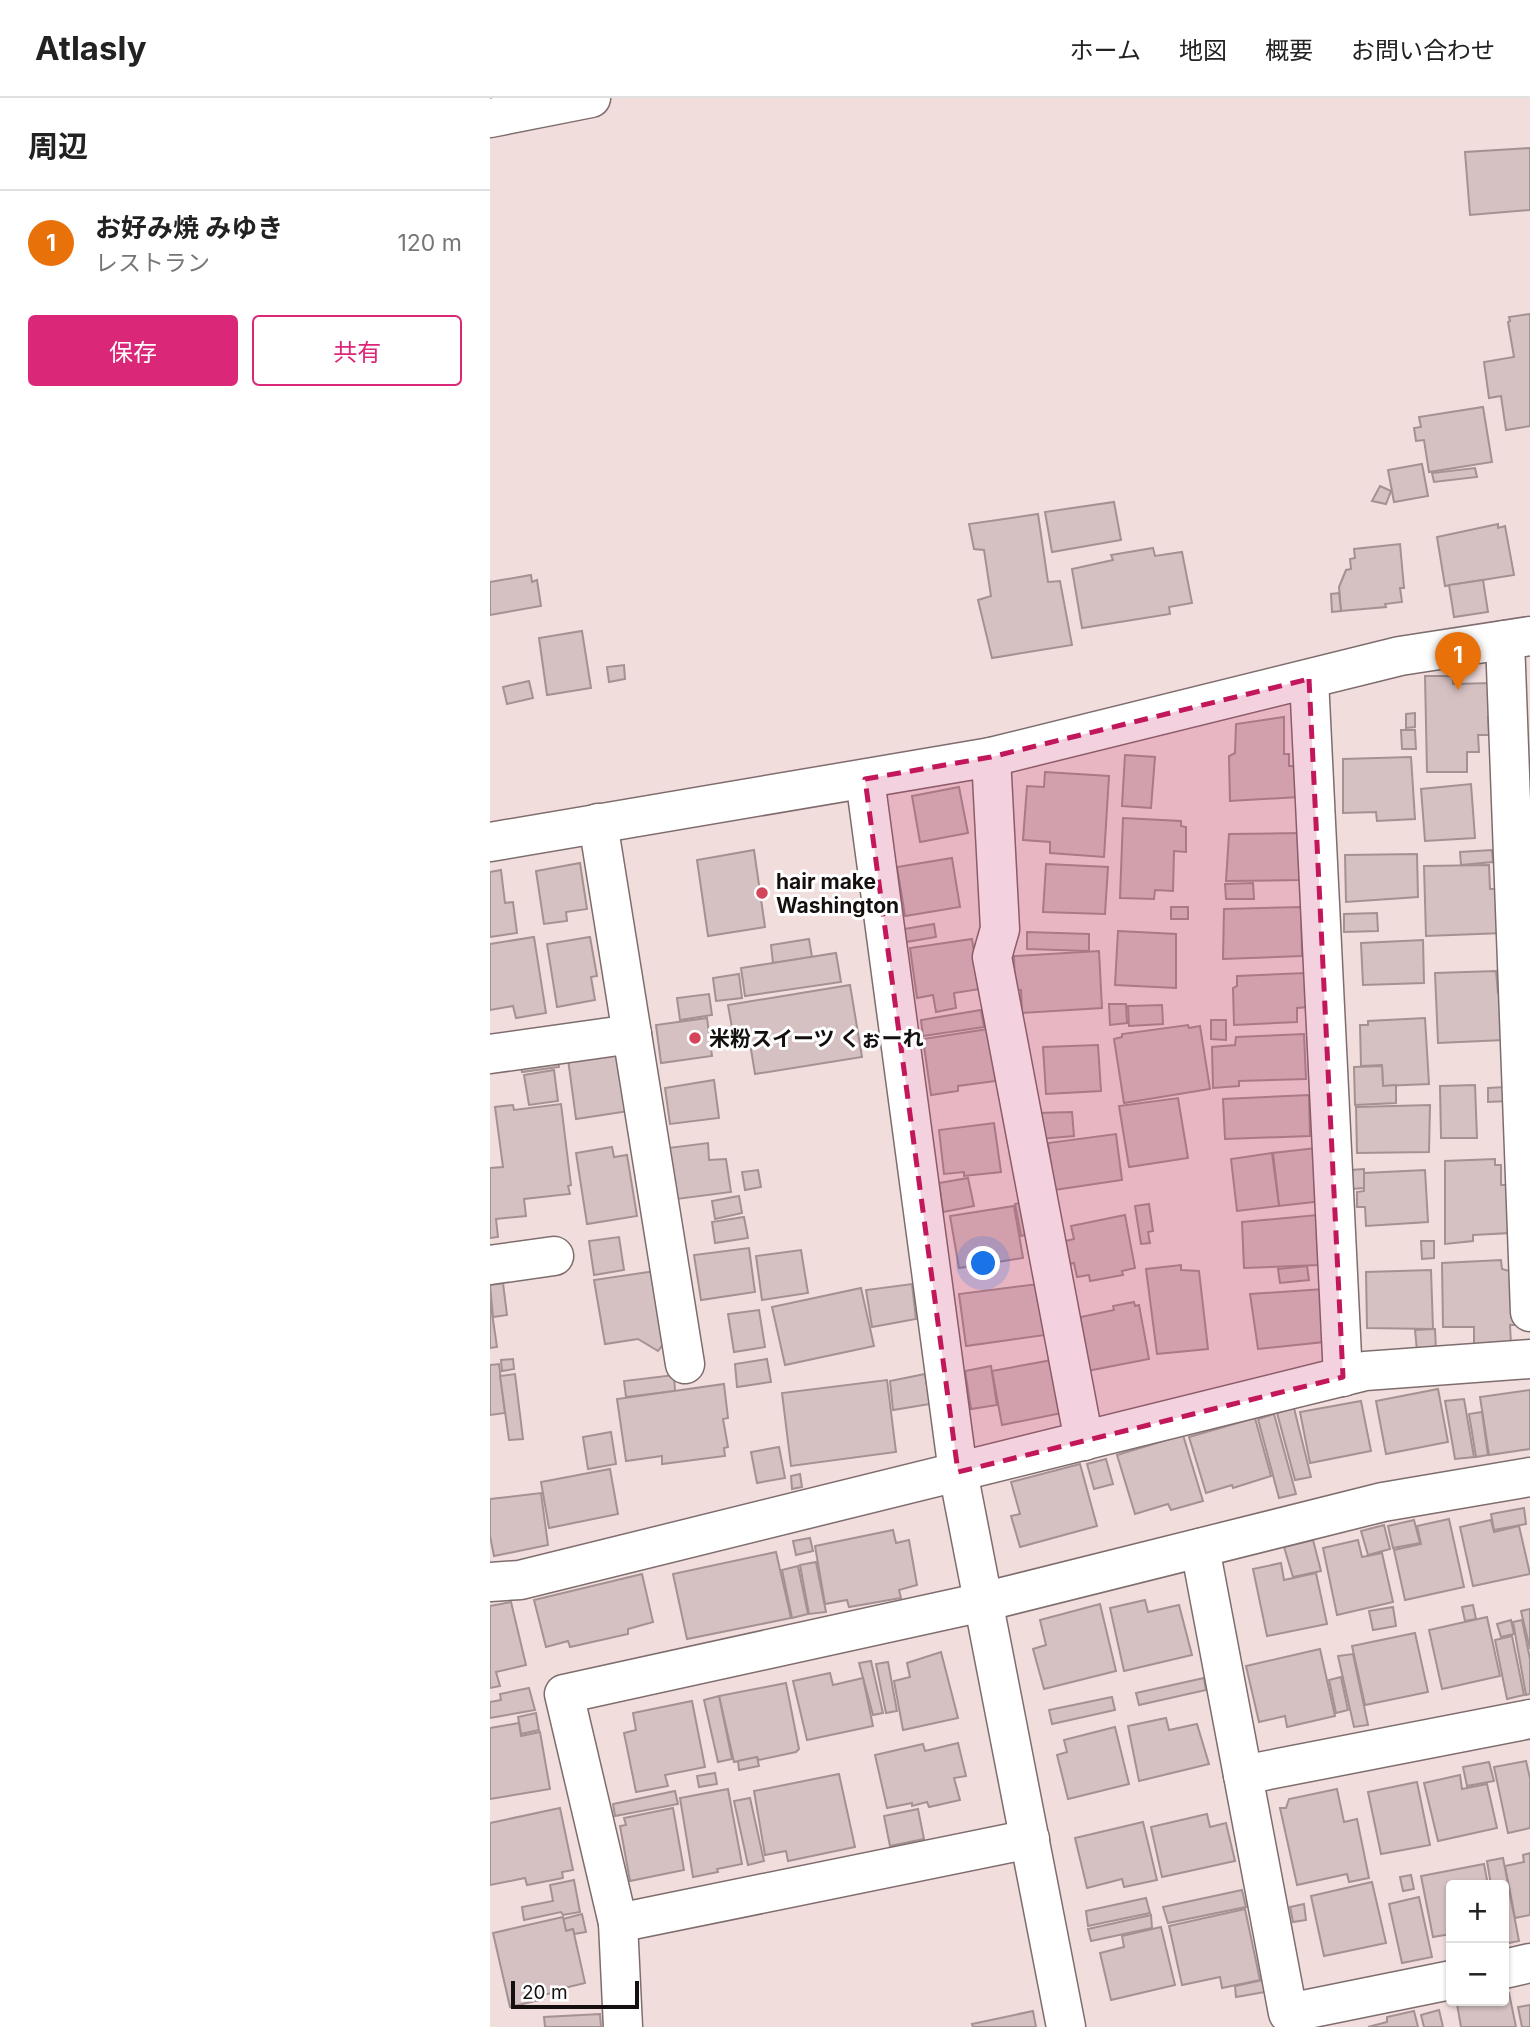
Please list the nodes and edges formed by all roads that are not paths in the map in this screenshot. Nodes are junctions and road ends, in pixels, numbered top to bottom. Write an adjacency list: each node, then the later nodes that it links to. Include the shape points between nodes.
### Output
1 (592, 98): 2 (street)
2 (490, 118)
3 (1517, 638): 4 (street, via 1400,656); 13 (street)
4 (1309, 679): 5 (street); 16 (street)
5 (991, 757): 6 (street); 17 (street, via 1000,929 992,957)
6 (864, 779): 7 (street); 18 (street)
7 (598, 823): 8 (street); 9 (street)
8 (490, 842)
9 (632, 1034): 10 (street); 15 (street)
10 (490, 1054)
11 (554, 1256): 12 (street)
12 (490, 1265)
13 (1530, 1312)
14 (1530, 1359): 16 (street, via 1365,1371)
15 (685, 1364)
16 (1343, 1377): 17 (street)
17 (1084, 1441): 18 (street)
18 (958, 1472): 21 (street, via 520,1580); 22 (street)
19 (1530, 1477): 20 (street, via 1382,1502)
20 (1200, 1548): 22 (street); 24 (street)
21 (490, 1582)
22 (983, 1602): 25 (street); 26 (street, via 564,1694)
23 (1530, 1719): 24 (street)
24 (1243, 1775): 29 (street, via 1288,2013)
25 (1030, 1839): 26 (street); 31 (street)
26 (618, 1923): 30 (street)
27 (1530, 1963): 28 (street)
28 (1509, 1968)
29 (1446, 1981)
30 (623, 2027)
31 (1066, 2027)

